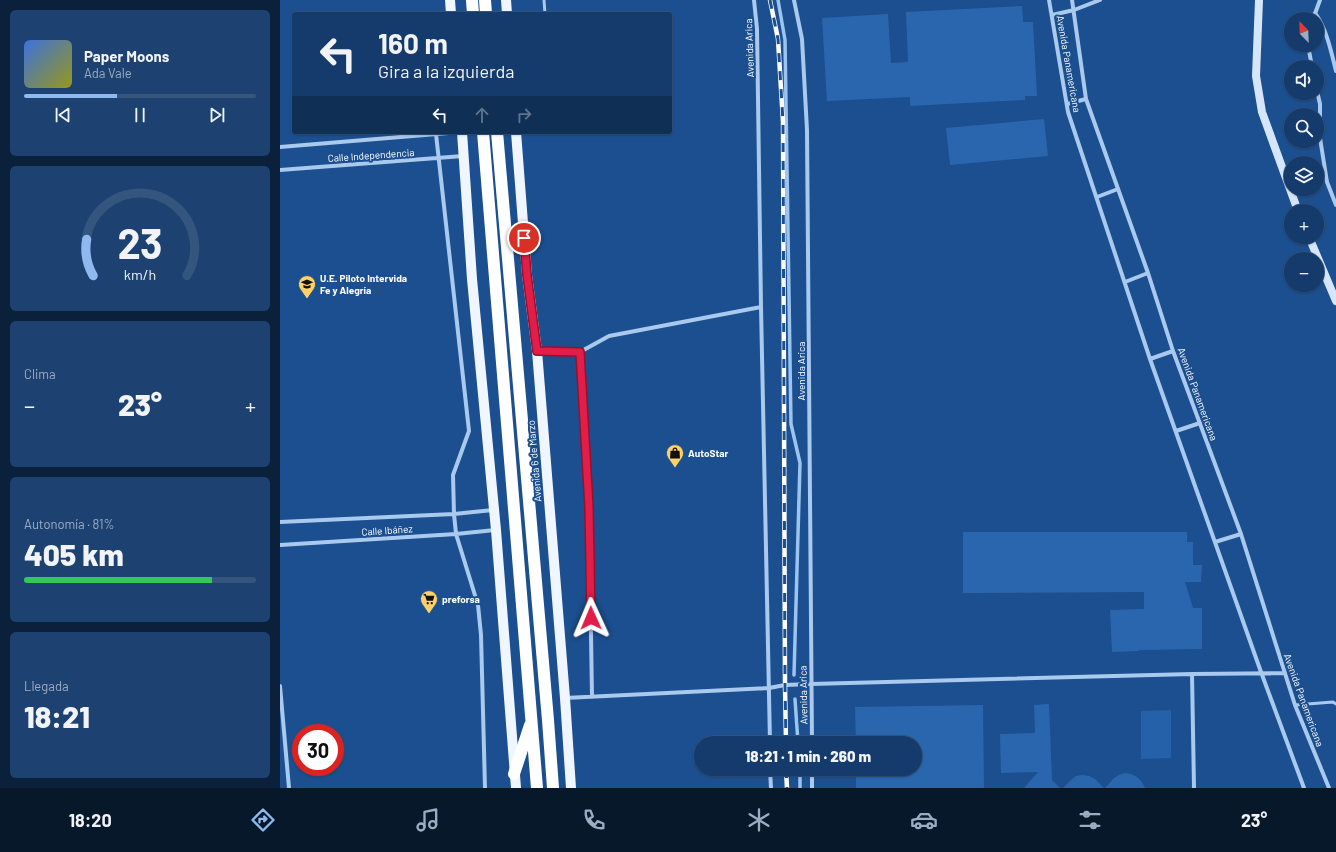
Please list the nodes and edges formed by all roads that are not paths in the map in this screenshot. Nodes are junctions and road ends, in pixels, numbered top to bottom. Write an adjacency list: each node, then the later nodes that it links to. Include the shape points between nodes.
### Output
1 (450, 0): 14 (main road)
2 (472, 0): 15 (highway)
3 (485, 0): 16 (highway)
4 (506, 0): 17 (main road)
5 (544, 0): 18 (lane)
6 (754, 0): 43 (street, Avenida Arica, via 757,29)
7 (794, 0): 61 (street, Avenida Arica, via 802,39 807,130)
8 (1049, 0): 20 (street, Avenida Panamericana)
9 (1072, 0): 13 (street, Avenida Panamericana)
10 (1100, 0): 13 (street)
11 (1259, 0): 37 (main road, via 1256,76 1262,112)
12 (1320, 0): 19 (street)
13 (1074, 10): 20 (street); 23 (street, Avenida Panamericana)
14 (451, 12)
15 (473, 12)
16 (486, 12)
17 (507, 12)
18 (545, 12)
19 (1316, 12)
20 (1052, 15): 25 (street, Avenida Panamericana)
21 (1324, 29): 22 (street)
22 (1336, 71)
23 (1086, 99): 25 (street); 35 (street, Avenida Panamericana)
24 (1319, 100): 38 (street, via 1322,153 1327,182)
25 (1067, 104): 36 (street, Avenida Panamericana)
26 (436, 134): 31 (street, Calle Independencia); 33 (street)
27 (462, 134): 32 (main road)
28 (483, 134): 68 (highway)
29 (497, 134): 78 (highway, Avenida 6 de Marzo)
30 (516, 134): 44 (main road, Avenida 6 de Marzo, via 527,275)
31 (280, 147)
32 (463, 156): 33 (street, Calle Independencia); 50 (main road)
33 (438, 157): 34 (street, Calle Independencia); 51 (street, via 469,431 453,475)
34 (280, 170)
35 (1118, 189): 36 (street); 40 (street, Avenida Panamericana)
36 (1096, 197): 41 (street, Avenida Panamericana)
37 (1295, 204)
38 (1336, 205)
39 (1312, 244): 42 (main road)
40 (1148, 273): 41 (street); 45 (street, Avenida Panamericana)
41 (1125, 282): 47 (street, Avenida Panamericana)
42 (1336, 301)
43 (761, 307): 46 (street, via 609,336); 63 (street, Avenida Arica)
44 (537, 351): 46 (street); 65 (main road, Avenida 6 de Marzo)
45 (1173, 351): 47 (street); 48 (street, Avenida Panamericana)
46 (580, 352): 64 (street, via 589,507)
47 (1150, 359): 49 (street, Avenida Panamericana)
48 (1200, 423): 49 (street); 55 (street, Avenida Panamericana)
49 (1176, 431): 56 (street, Avenida Panamericana)
50 (494, 510): 51 (street, Calle Ibáñez); 53 (main road)
51 (454, 514): 52 (street, Calle Ibáñez); 54 (street)
52 (280, 522)
53 (496, 530): 54 (street, Calle Ibáñez); 71 (main road)
54 (456, 534): 57 (street, Calle Ibáñez); 75 (street, via 478,605)
55 (1241, 534): 56 (street); 59 (street, Avenida Panamericana)
56 (1215, 542): 58 (street, Avenida Panamericana)
57 (280, 545)
58 (1261, 672): 59 (street); 60 (street); 83 (street, Avenida Panamericana)
59 (1286, 673): 67 (street, Avenida Panamericana)
60 (1192, 674): 61 (street); 82 (street)
61 (810, 684): 63 (street); 70 (street, Avenida Arica)
62 (280, 686): 74 (street)
63 (769, 688): 64 (street); 69 (street, Avenida Arica)
64 (592, 697): 65 (street)
65 (565, 698): 79 (main road, Avenida 6 de Marzo)
66 (1336, 704): 67 (lane, via 1333,702)
67 (1295, 705): 84 (street, Avenida Panamericana)
68 (532, 720): 71 (highway); 77 (highway)
69 (770, 736)
70 (812, 736)
71 (514, 774): 76 (main road)
72 (770, 776): 80 (street)
73 (812, 776): 81 (street)
74 (289, 788)
75 (485, 788)
76 (516, 788)
77 (537, 788)
78 (552, 788)
79 (571, 788)
80 (771, 788)
81 (812, 788)
82 (1194, 788)
83 (1304, 788)
84 (1329, 788)

